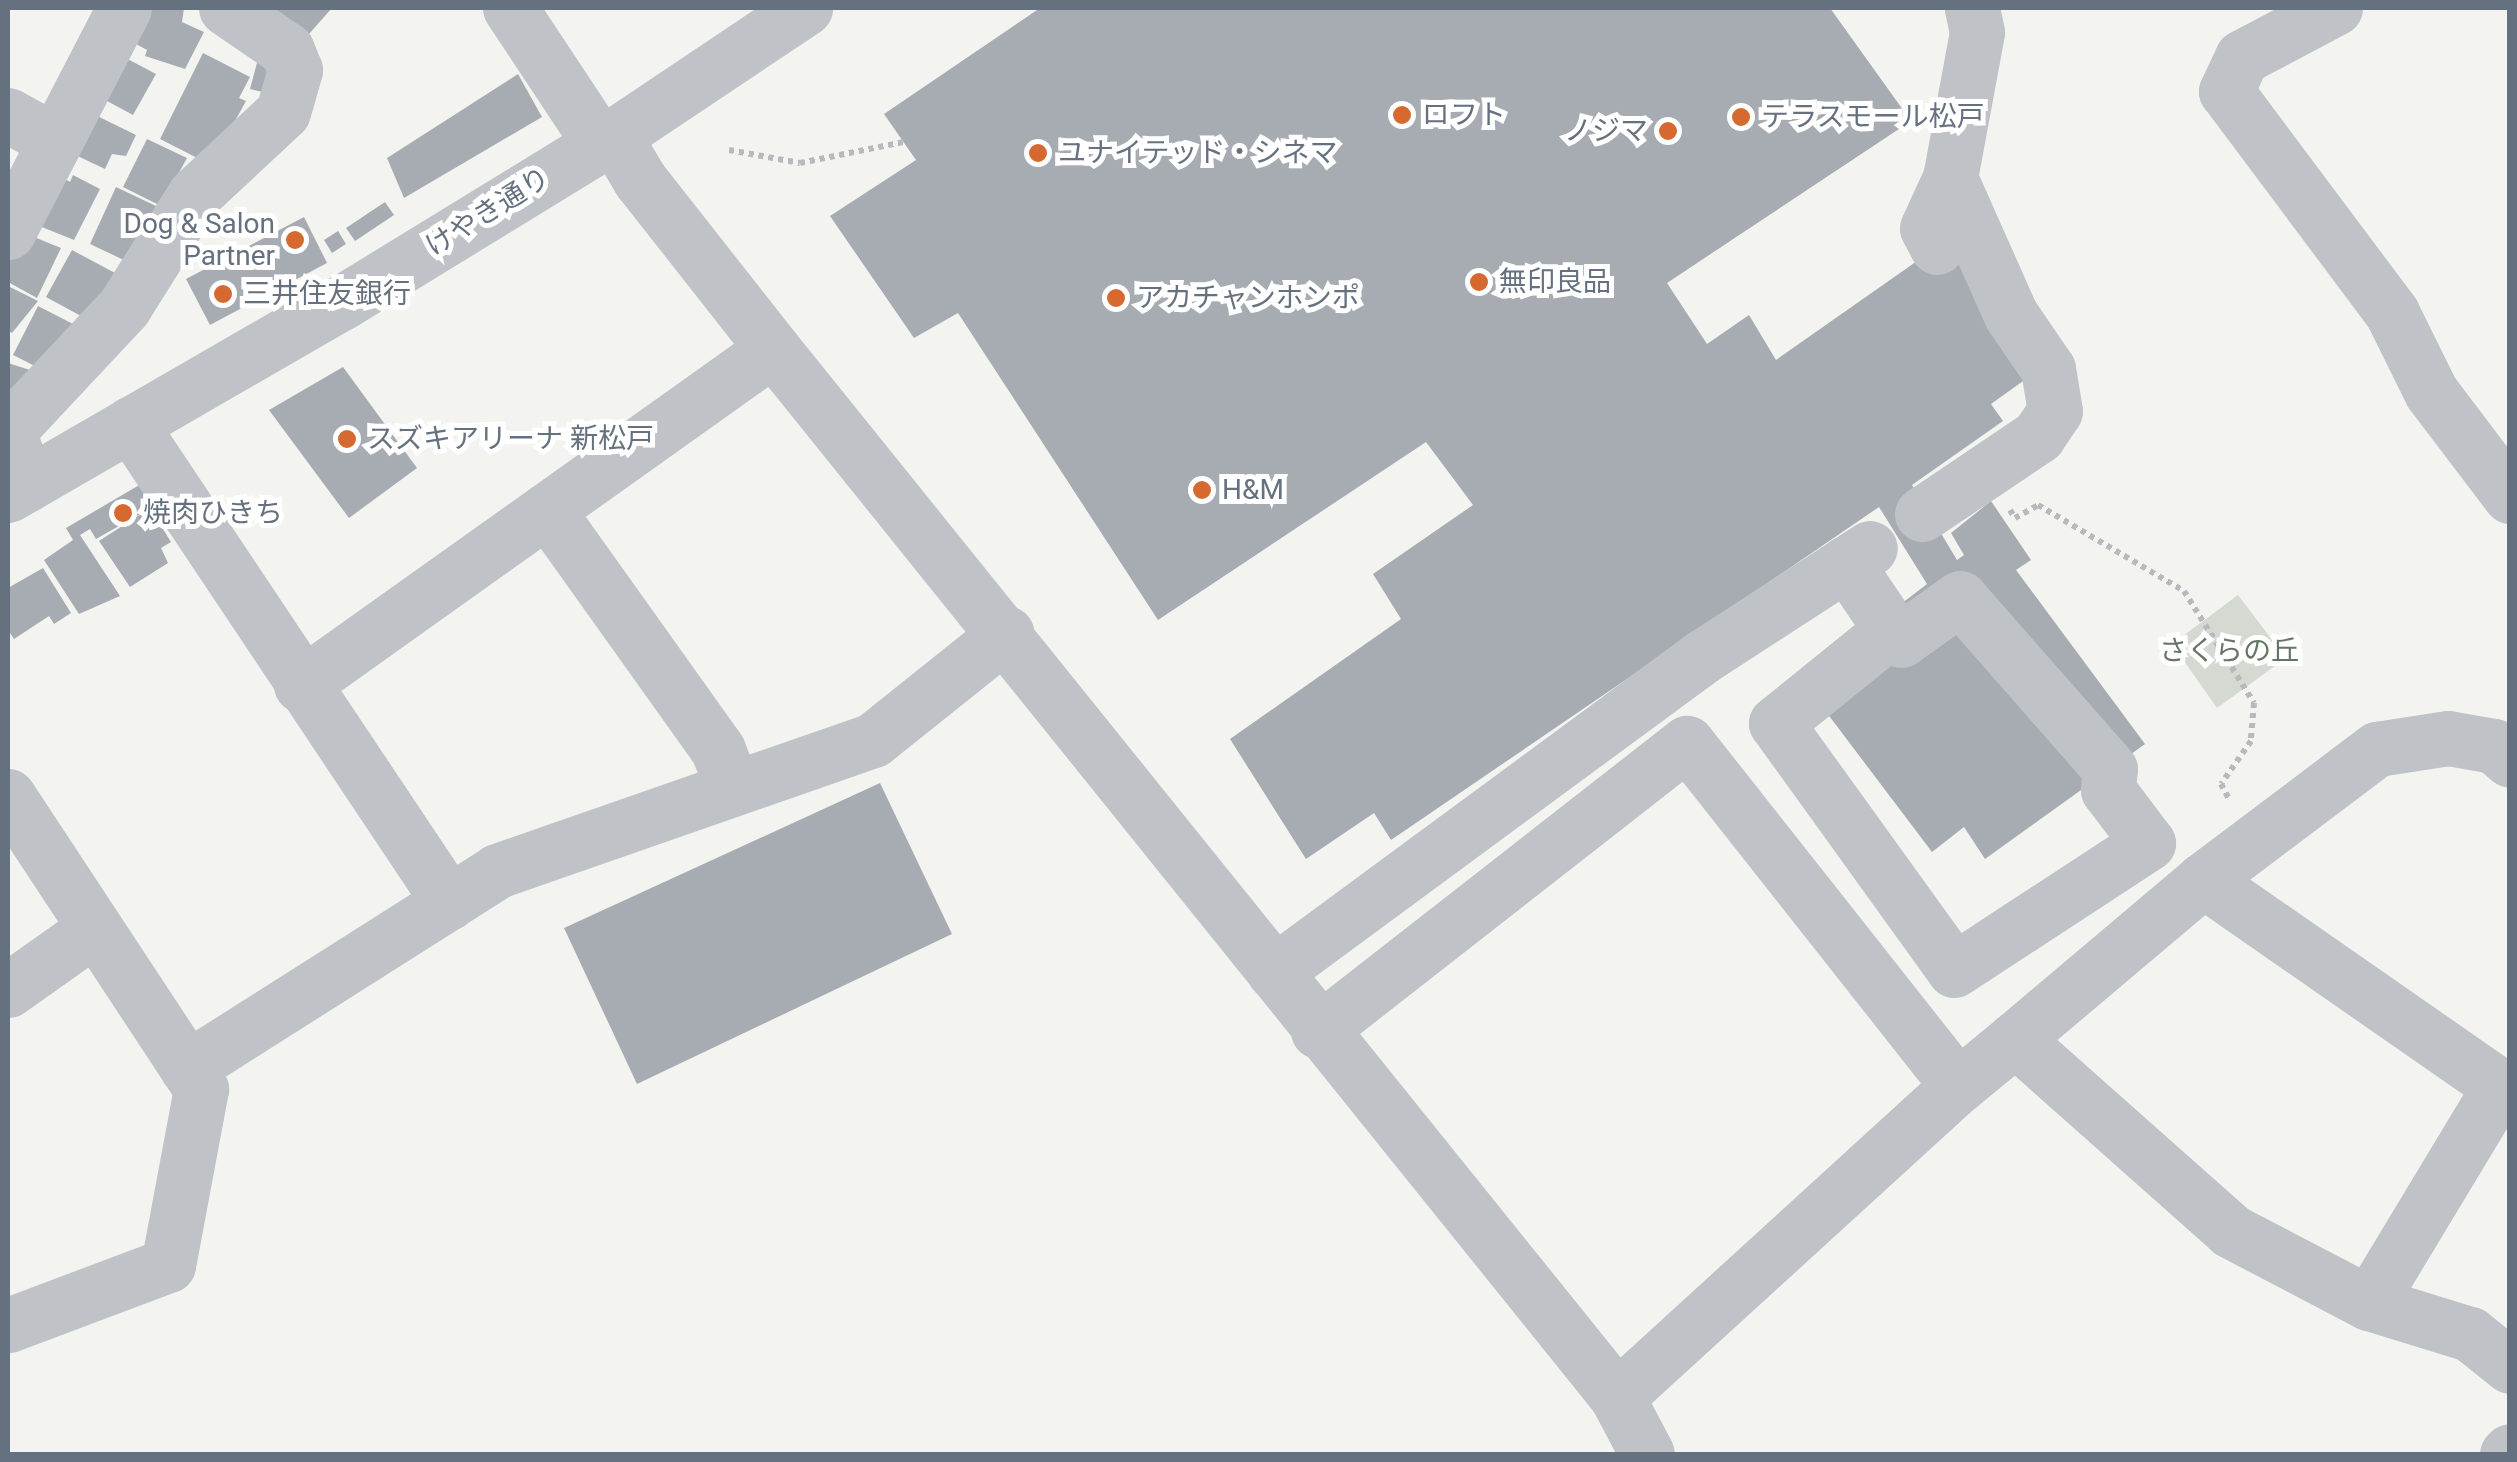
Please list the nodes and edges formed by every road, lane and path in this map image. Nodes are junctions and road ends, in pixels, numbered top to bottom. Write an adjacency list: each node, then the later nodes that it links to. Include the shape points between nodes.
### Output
1 (124, 8): 9 (street)
2 (226, 8): 17 (street, via 287,50 295,70 282,112 196,194 124,306 8,432)
3 (510, 8): 8 (street)
4 (805, 8): 8 (street, けやき通り)
5 (1972, 8): 12 (street, via 1977,32)
6 (2335, 8): 19 (street, via 2242,56 2226,91 2392,313 2432,392)
7 (8, 115): 9 (street)
8 (607, 140): 15 (street); 16 (street, けやき通り)
9 (55, 141): 13 (street)
10 (903, 142): 11 (path, via 800,163)
11 (729, 150)
12 (1950, 178): 14 (street, via 1927,228); 21 (street, via 2011,315 2048,369 2055,411 2038,436)
13 (8, 232)
14 (1938, 247)
15 (773, 349): 20 (street); 23 (street)
16 (130, 424): 17 (street, けやき通り); 24 (street)
17 (17, 490)
18 (2000, 496): 28 (path, via 2015,518 2038,505 2184,591 2254,703 2251,741 2221,784)
19 (2510, 496)
20 (547, 510): 24 (street); 26 (street, via 718,750)
21 (1922, 514)
22 (1891, 630): 22 (street, via 1776,724 1954,970 2148,843 2108,790 2110,769 1960,598 1901,640); 32 (street, via 1858,556 1694,647)
23 (1007, 633): 26 (street, via 874,740); 32 (street)
24 (301, 684): 30 (street)
25 (2510, 760): 28 (street, via 2494,746 2448,738 2376,749)
26 (733, 788): 30 (street, via 525,860)
27 (8, 796): 31 (street)
28 (2252, 842): 29 (street)
29 (2204, 880): 35 (street); 38 (street)
30 (449, 902): 36 (street)
31 (94, 930): 33 (street); 36 (street)
32 (1274, 972): 34 (street)
33 (8, 990)
34 (1318, 1031): 37 (street, via 1686,743); 42 (street)
35 (2015, 1038): 37 (street); 39 (street, via 2231,1231)
36 (187, 1068): 40 (street, via 201,1090 168,1265)
37 (1958, 1086): 42 (street)
38 (2505, 1089): 39 (street)
39 (2369, 1303): 41 (street, via 2470,1334)
40 (8, 1325)
41 (2510, 1366)
42 (1618, 1398): 43 (street)
43 (1646, 1454)

